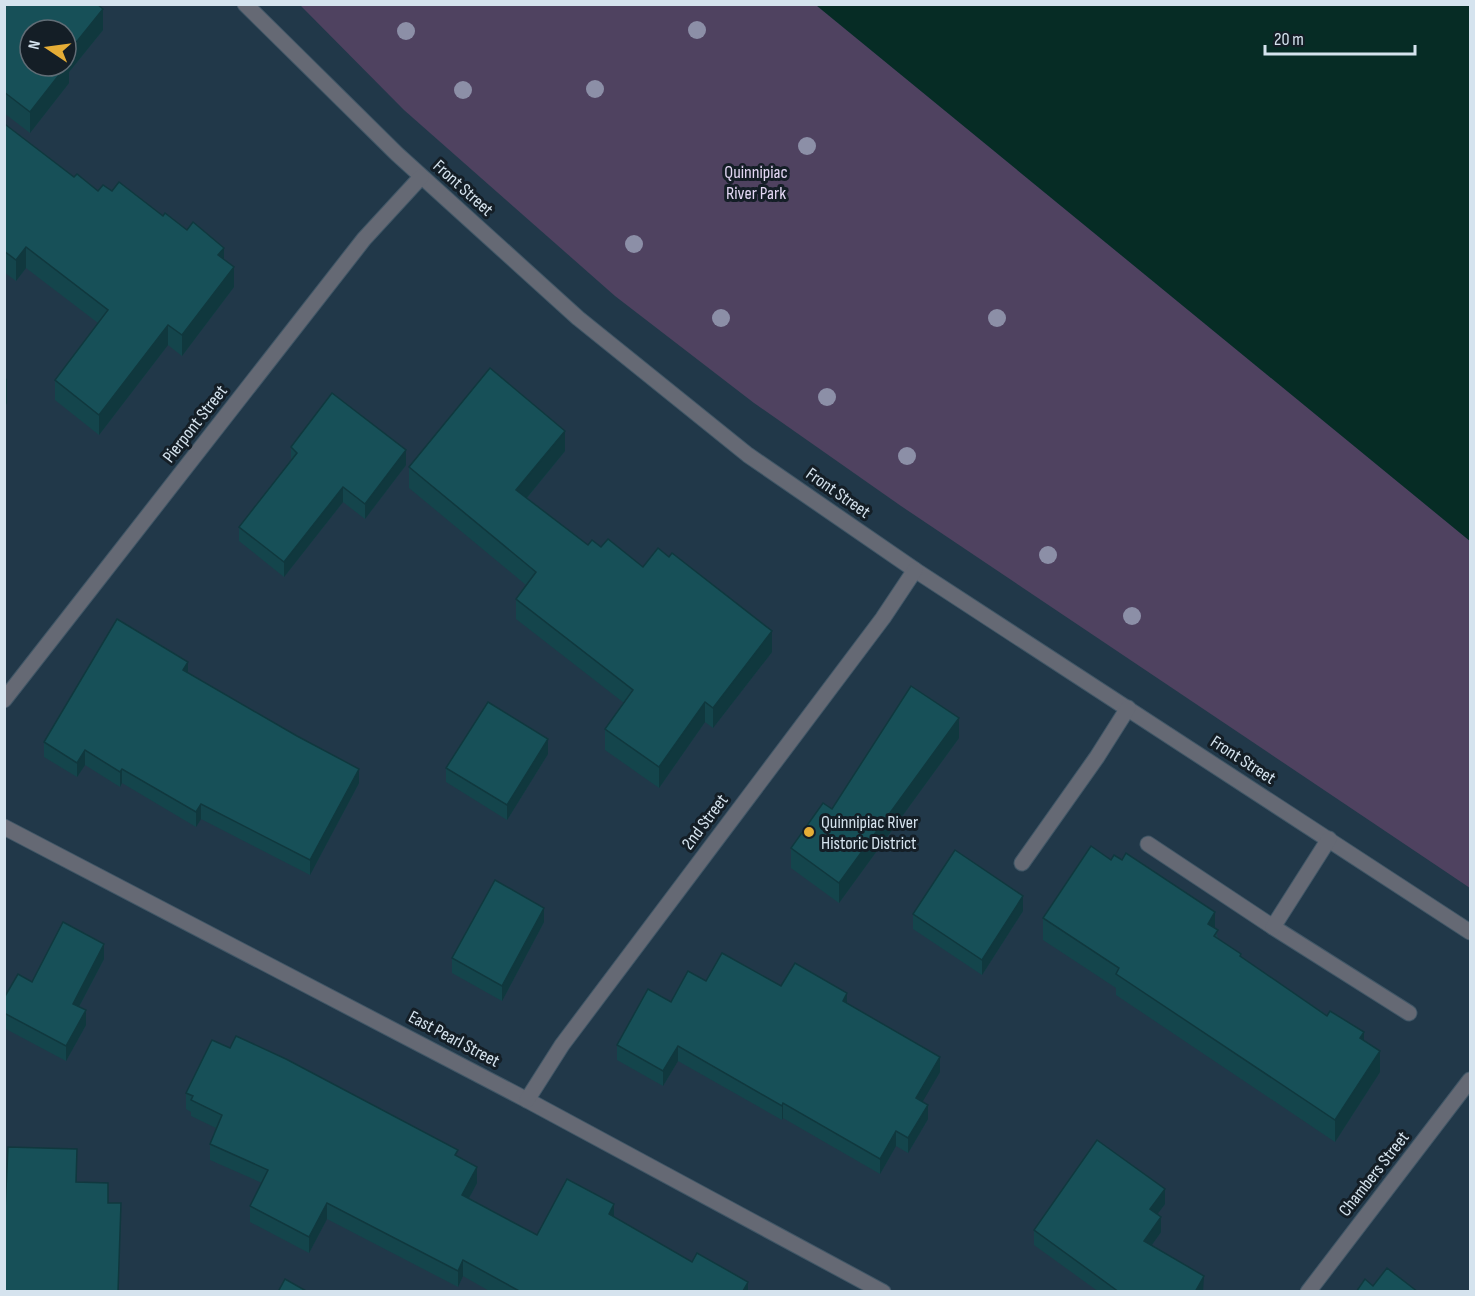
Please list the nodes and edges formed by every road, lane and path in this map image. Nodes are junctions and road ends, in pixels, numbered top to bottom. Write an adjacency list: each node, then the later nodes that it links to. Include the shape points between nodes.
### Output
1 (246, 4): 2 (street, Front Street)
2 (421, 177): 3 (street, Front Street, via 578,318 748,455); 4 (street, Pierpont Street, via 364,238)
3 (915, 570): 5 (street, Front Street); 14 (street, 2nd Street, via 562,1045)
4 (4, 700)
5 (1128, 708): 7 (street, Front Street); 9 (street)
6 (4, 826): 14 (street, East Pearl Street)
7 (1329, 839): 10 (street); 11 (street, Front Street)
8 (1148, 844): 10 (street)
9 (1022, 863)
10 (1273, 927): 12 (street)
11 (1470, 932)
12 (1409, 1013)
13 (1470, 1080): 16 (street, Chambers Street)
14 (527, 1100): 15 (street, East Pearl Street)
15 (883, 1292)
16 (1308, 1292)

